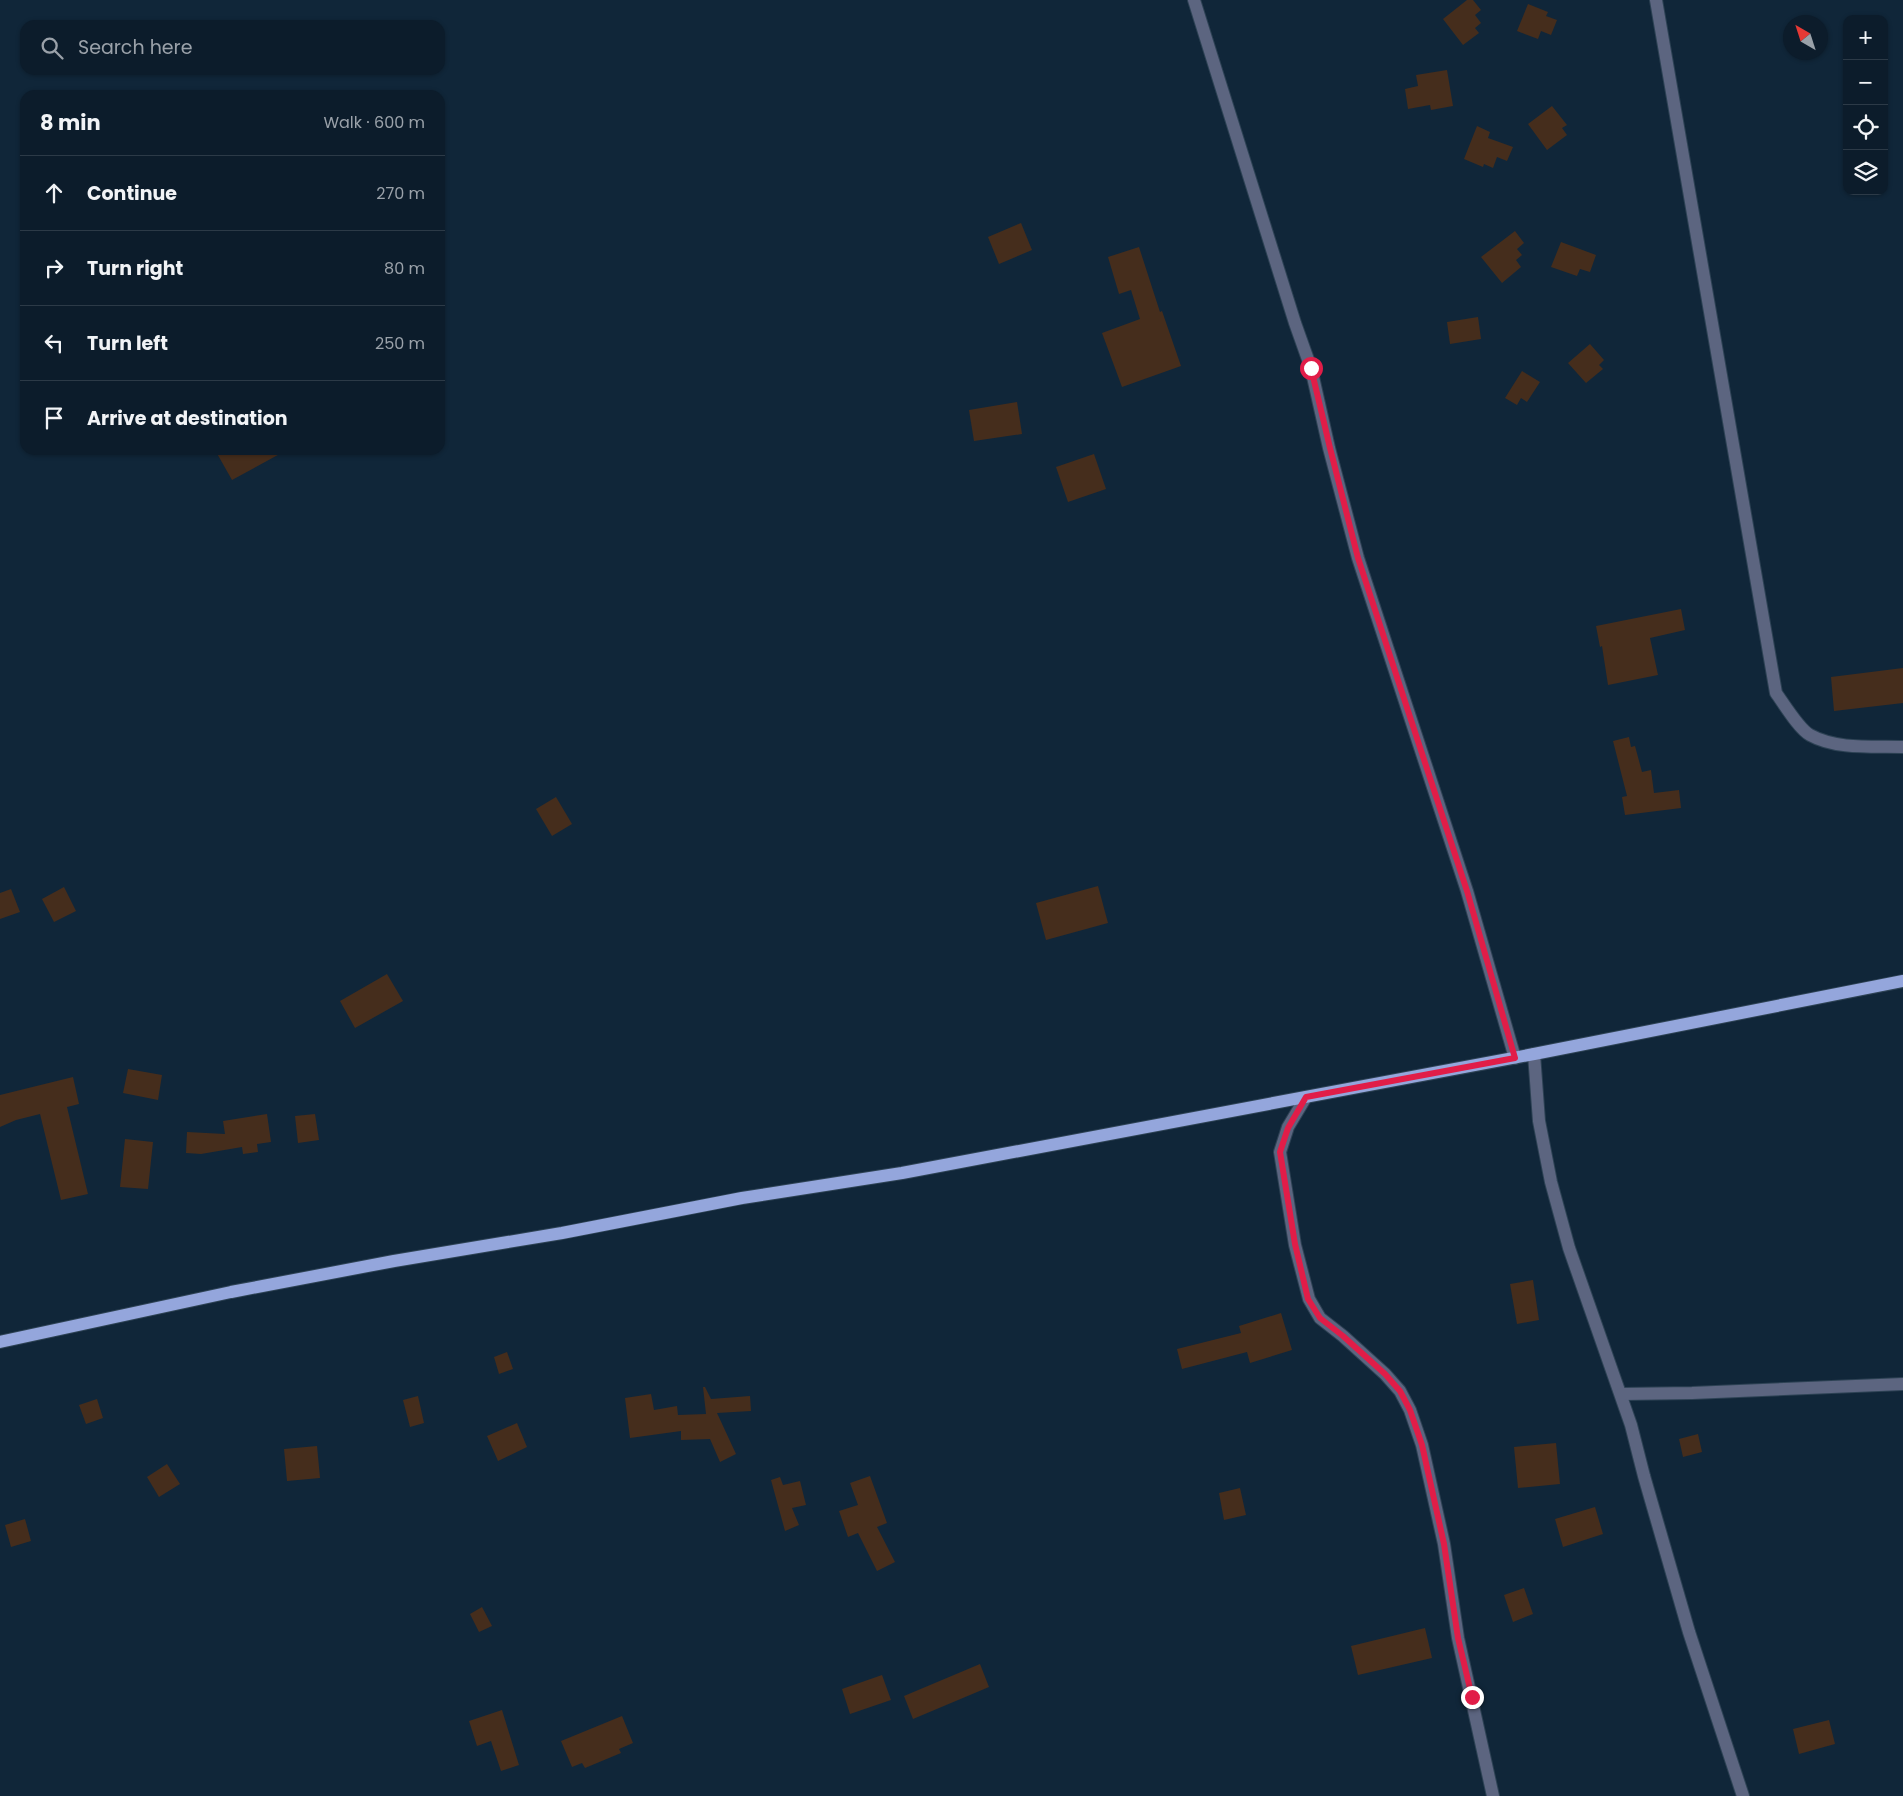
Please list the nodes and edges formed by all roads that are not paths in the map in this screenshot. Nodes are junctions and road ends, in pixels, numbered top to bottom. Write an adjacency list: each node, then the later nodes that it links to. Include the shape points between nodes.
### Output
1 (1194, 0): 6 (street, via 1311,368 1358,558 1464,882)
2 (1656, 0): 3 (street, via 1776,693 1809,735 1836,744)
3 (1903, 747)
4 (1903, 981): 5 (main road)
5 (1534, 1054): 6 (main road); 10 (street, via 1539,1121 1550,1182 1569,1248)
6 (1515, 1058): 7 (main road)
7 (1306, 1097): 8 (main road, via 902,1173 742,1198 394,1261 147,1309); 11 (street, via 1288,1128 1280,1152 1308,1299 1320,1318 1385,1374 1400,1391 1410,1410 1424,1454 1444,1544 1458,1638)
8 (0, 1342)
9 (1903, 1384): 10 (street)
10 (1621, 1394): 12 (street, via 1689,1632)
11 (1493, 1796)
12 (1743, 1796)

